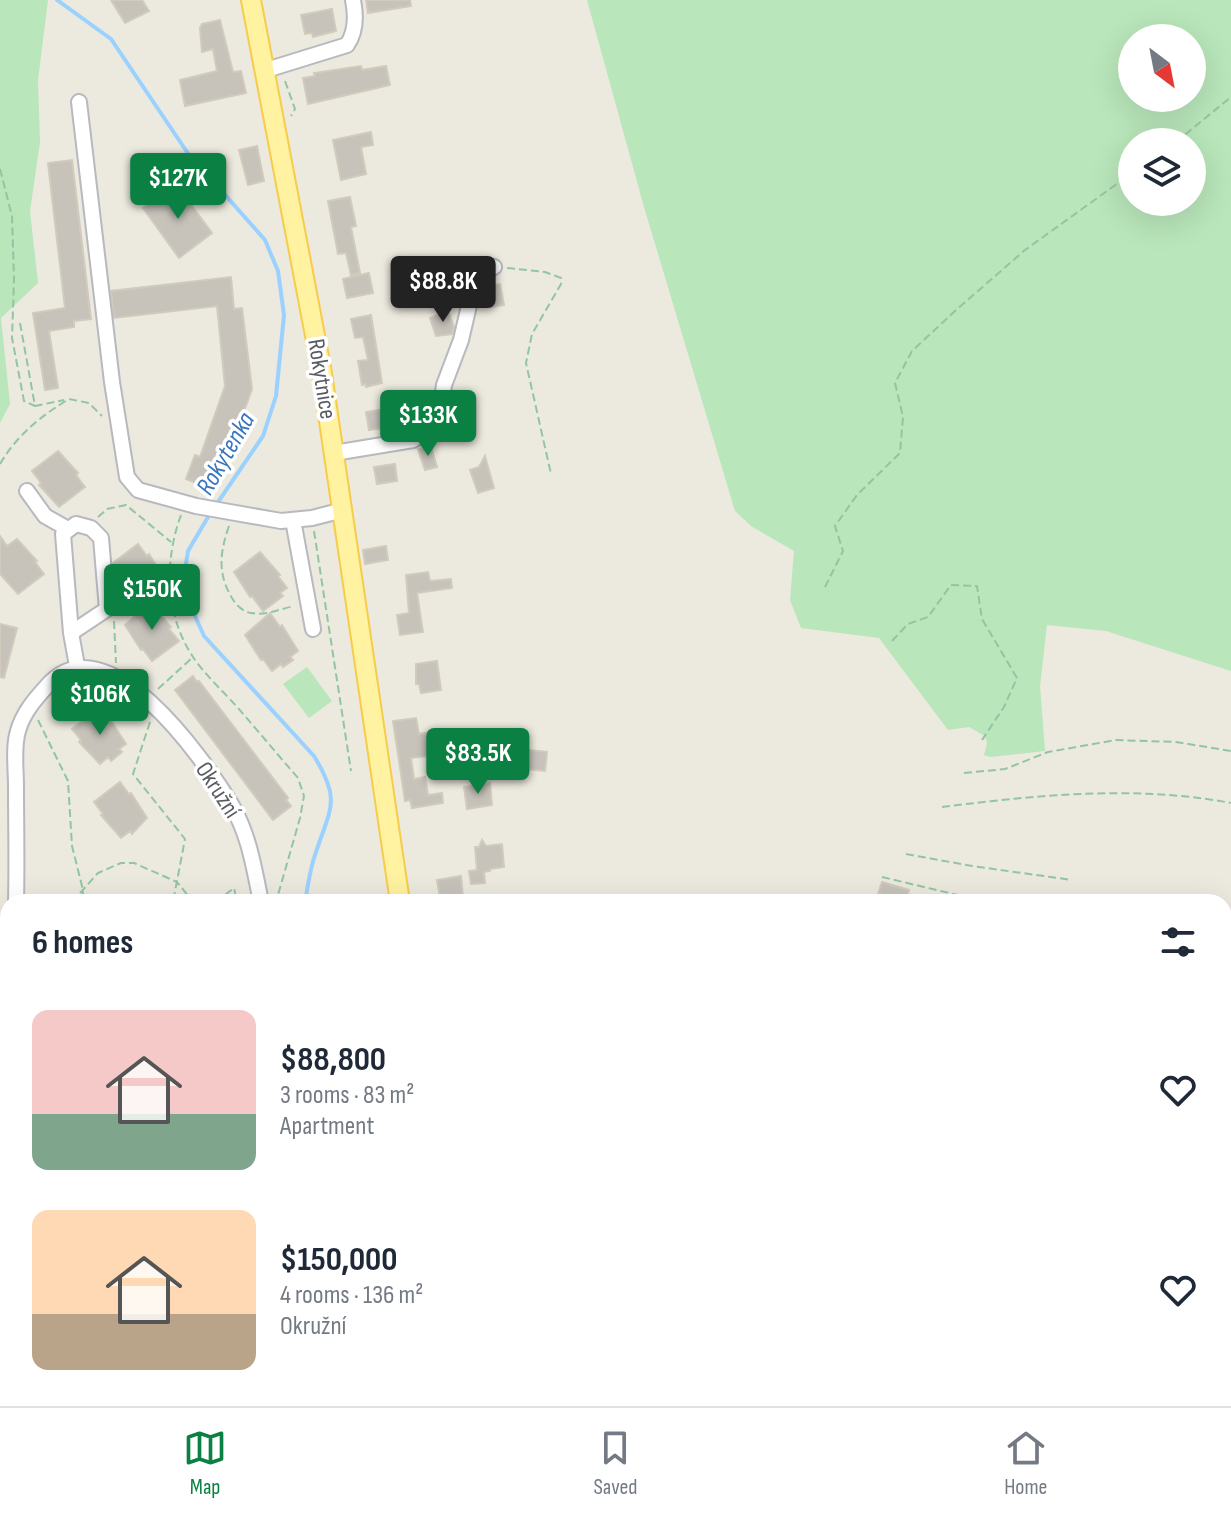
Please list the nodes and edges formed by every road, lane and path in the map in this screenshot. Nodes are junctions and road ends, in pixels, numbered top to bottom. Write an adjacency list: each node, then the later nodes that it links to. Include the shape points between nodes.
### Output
1 (251, 0): 3 (main road, Rokytnice)
2 (353, 0): 3 (street, via 353,32 347,45)
3 (263, 71): 14 (main road, Rokytnice)
4 (1231, 97): 6 (path)
5 (79, 102): 13 (street)
6 (1193, 128)
7 (0, 169): 12 (path, via 12,216 12,338 24,401)
8 (1118, 183): 26 (path, via 1025,250 912,351 895,383 903,417 900,453 857,495 835,526 843,551)
9 (494, 267): 14 (street, via 474,284 433,428 413,440); 16 (path, via 561,278 532,334 526,363)
10 (20, 323): 12 (path)
11 (69, 399): 12 (path); 13 (path, via 89,403); 15 (path, via 42,416)
12 (35, 406)
13 (120, 432): 18 (street, via 127,477 138,490)
14 (334, 453): 19 (main road, Rokytnice)
15 (0, 464)
16 (551, 474)
17 (27, 491): 24 (street, via 45,516)
18 (191, 504): 20 (street); 25 (path)
19 (343, 510): 21 (street); 55 (main road, Rokytnice)
20 (231, 513): 23 (street); 27 (path, via 220,566 234,603 247,613 262,614)
21 (312, 518): 23 (street); 39 (path)
22 (94, 520): 25 (path, via 107,509 126,505)
23 (293, 520): 27 (street)
24 (68, 529): 30 (street, via 63,534); 30 (street, via 76,524 91,528 101,538 107,609)
25 (173, 543): 32 (path, via 170,593 178,628)
26 (825, 587)
27 (308, 602): 29 (street)
28 (114, 609): 33 (path)
29 (313, 629)
30 (71, 633): 34 (street)
31 (892, 641): 37 (path, via 908,624 928,617 951,585 977,586 982,619 1017,678)
32 (193, 657): 35 (path); 54 (path, via 298,778 304,796)
33 (116, 664)
34 (77, 666): 35 (street, Okružní, via 114,674); 36 (street, via 54,678)
35 (147, 698): 46 (path, via 138,707 151,722 133,774 185,839); 53 (street, Okružní, via 232,805 248,839)
36 (30, 705): 47 (path, via 68,781 72,846); 48 (street, via 17,733)
37 (982, 740)
38 (1231, 751): 40 (path, via 1116,740 1048,752 1005,769)
39 (351, 771)
40 (964, 773)
41 (1231, 803): 42 (path, via 1192,796 1071,793)
42 (942, 807)
43 (906, 854): 45 (path)
44 (882, 877): 56 (path)
45 (1072, 880)
46 (177, 882): 47 (path, via 134,863 121,863 98,873); 51 (path); 52 (path)
47 (83, 890): 49 (path); 50 (path)
48 (16, 894)
49 (79, 894)
50 (83, 894)
51 (175, 894)
52 (187, 894)
53 (259, 894)
54 (278, 894)
55 (399, 894)
56 (953, 894)

